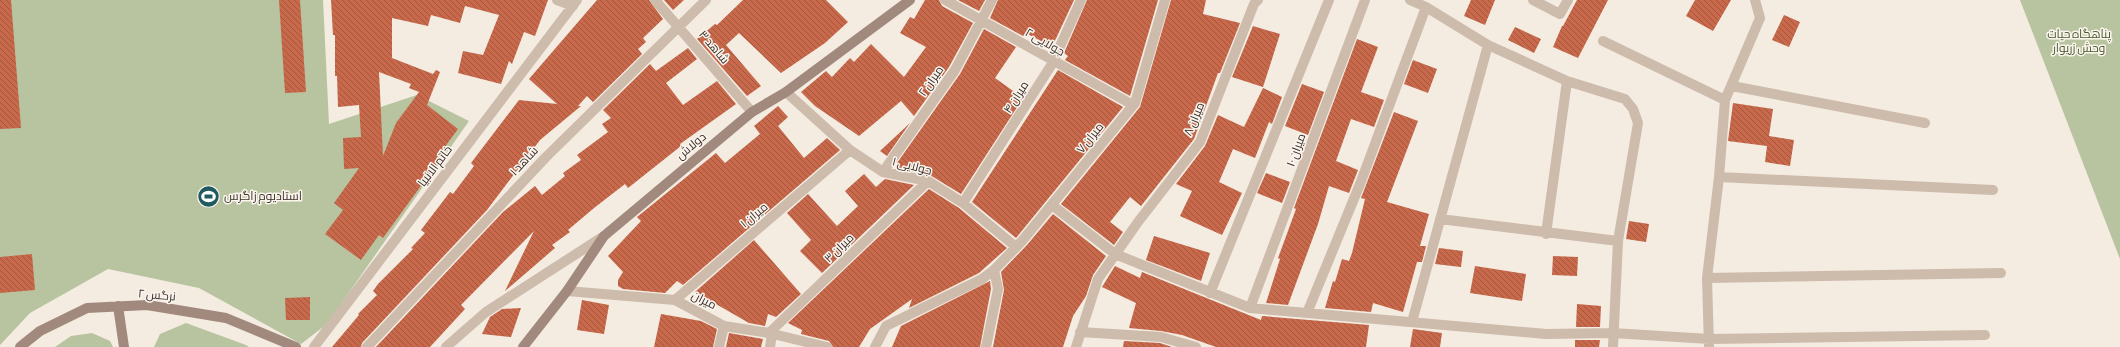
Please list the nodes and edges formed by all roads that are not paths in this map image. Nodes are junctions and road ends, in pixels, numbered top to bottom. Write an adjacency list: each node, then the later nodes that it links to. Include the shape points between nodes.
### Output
1 (557, 0): 16 (street)
2 (655, 0): 19 (street, شاهد ۳)
3 (706, 0): 19 (street, شاهد ۱)
4 (910, 0): 25 (street, دولاش)
5 (945, 0): 18 (street, جولایی ۲)
6 (992, 0): 18 (street, میران ۲)
7 (1081, 0): 22 (street, میران ۴)
8 (1165, 0): 27 (street, میران ۷)
9 (1258, 0): 42 (street, میران ۸, via 1254,4 1200,142)
10 (1329, 0): 47 (street)
11 (1365, 0): 50 (street, میران ۱۰)
12 (1410, 0): 17 (street)
13 (1533, 0): 14 (street, via 1560,14)
14 (1568, 0)
15 (1755, 0): 24 (street, via 1760,18)
16 (575, 3): 62 (street, خاتم الانبیا)
17 (1426, 7): 21 (street); 51 (street, via 1360,184)
18 (982, 20): 22 (street, جولایی ۲); 31 (street, میران ۲, via 955,70)
19 (679, 26): 28 (street, شاهد ۳); 63 (street, شاهد ۱, via 546,157)
20 (1603, 41): 26 (street)
21 (1488, 45): 23 (street); 37 (street)
22 (1053, 62): 27 (street, جولایی ۲); 35 (street, میران ۴)
23 (1567, 81): 38 (street); 40 (street, via 1625,100 1633,109 1638,123)
24 (1732, 86): 26 (street); 29 (street)
25 (786, 92): 28 (street, دولاش); 30 (street, جولایی ۱)
26 (1725, 100): 32 (street)
27 (1133, 105): 36 (street, میران ۷)
28 (752, 112): 39 (street, دولاش)
29 (1925, 123)
30 (850, 150): 31 (street, جولایی ۱); 48 (street, میران ۱)
31 (883, 172): 33 (street, جولایی ۱)
32 (1720, 177): 34 (street); 45 (street)
33 (928, 181): 35 (street, جولایی ۱); 55 (street, میران ۳)
34 (1994, 190)
35 (963, 203): 41 (street, جولایی ۱)
36 (1052, 205): 41 (street, میران ۷); 42 (street)
37 (1440, 219): 38 (street); 52 (street)
38 (1546, 234): 40 (street)
39 (604, 236): 46 (street, دولاش); 64 (street, via 486,312)
40 (1618, 241): 56 (street)
41 (1016, 247): 43 (street, میران ۷)
42 (1115, 254): 47 (street); 54 (street, میران ۸, via 1098,279)
43 (994, 270): 69 (street, میران ۷, via 982,279 886,326); 70 (street, via 998,289)
44 (2002, 273): 45 (street)
45 (1708, 278): 58 (street)
46 (567, 291): 48 (street, میران); 65 (street, دولاش)
47 (1210, 293): 50 (street)
48 (675, 300): 53 (street, میران)
49 (118, 306): 59 (street, نرگس ۲, via 87,308 40,331); 60 (street); 61 (street, نرگس ۲, via 147,305 226,318)
50 (1250, 308): 51 (street)
51 (1307, 313): 52 (street)
52 (1412, 322): 56 (street, via 1546,334)
53 (724, 326): 55 (street, میران); 66 (street)
54 (1080, 332): 71 (street, میران ۸); 72 (street, via 1161,337)
55 (770, 333): 67 (street); 68 (street, میران)
56 (1613, 333): 58 (street); 73 (street)
57 (1985, 335): 58 (street)
58 (1709, 343)
59 (20, 347)
60 (124, 347)
61 (296, 347)
62 (314, 347)
63 (368, 347)
64 (446, 347)
65 (523, 347)
66 (719, 347)
67 (770, 347)
68 (827, 347)
69 (875, 347)
70 (986, 347)
71 (1076, 347)
72 (1196, 347)
73 (1613, 347)

